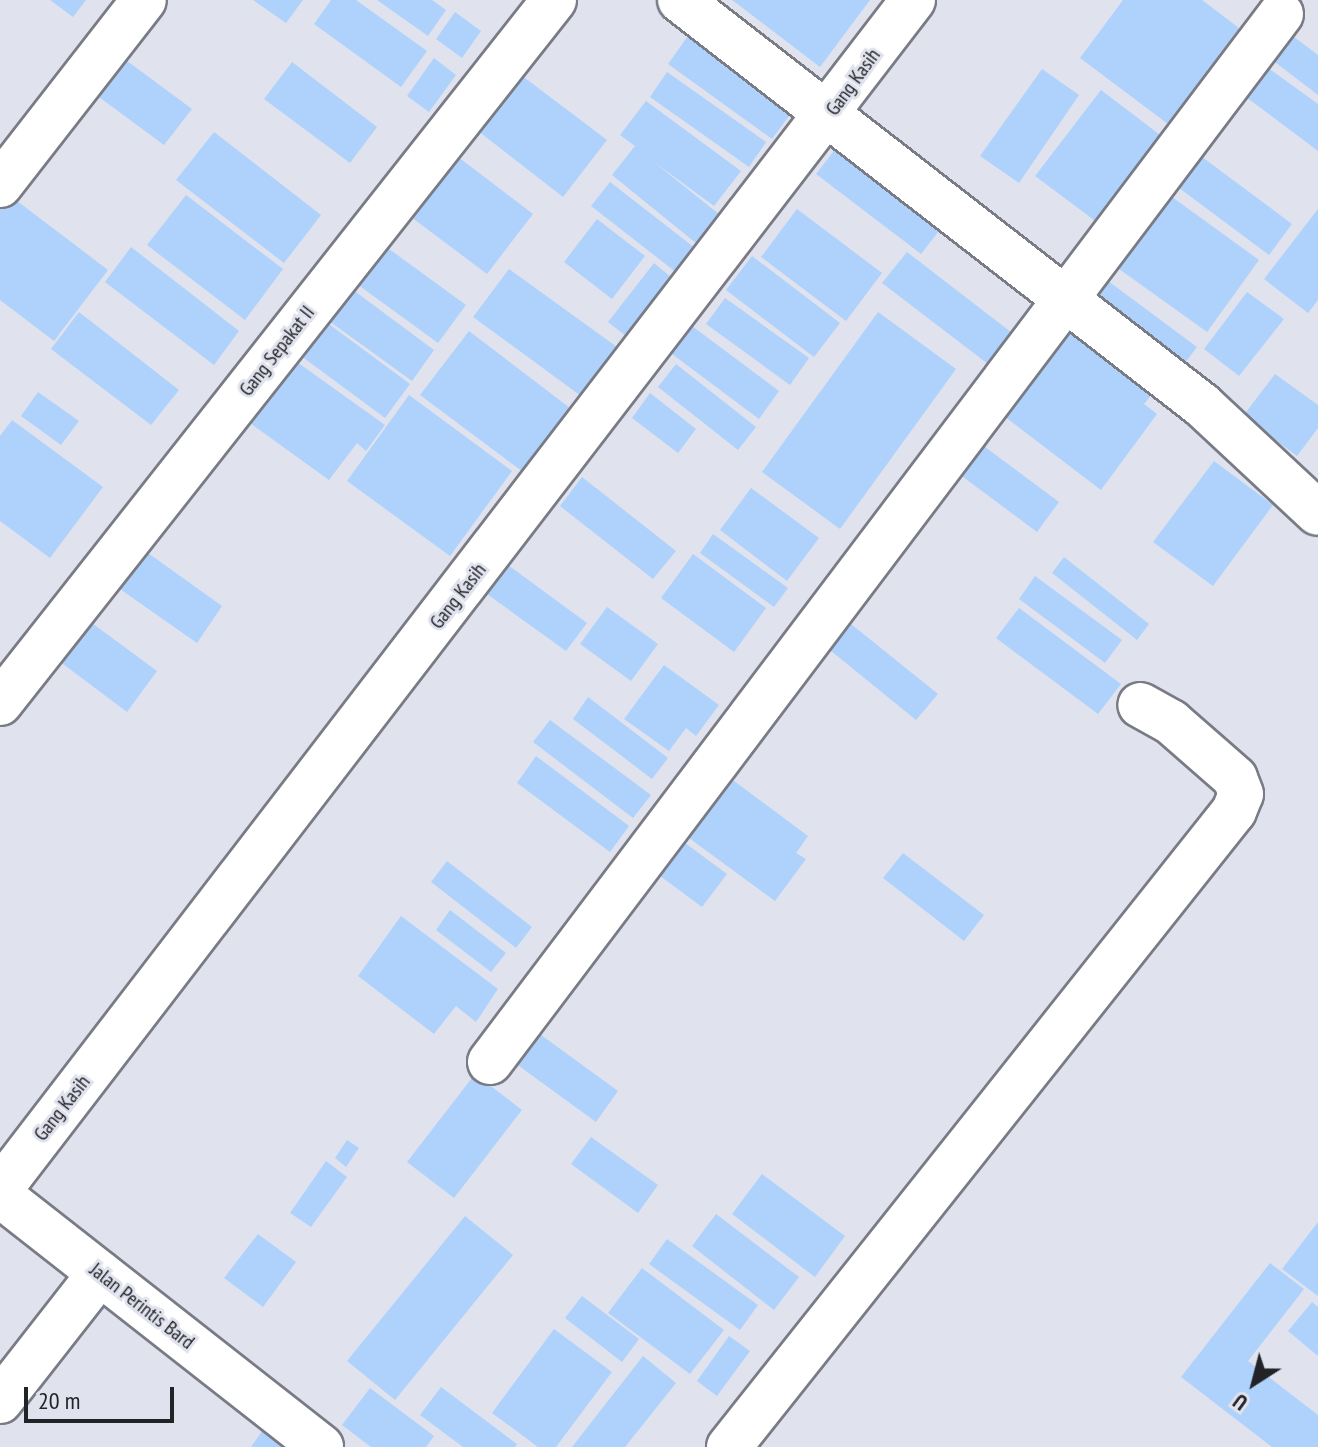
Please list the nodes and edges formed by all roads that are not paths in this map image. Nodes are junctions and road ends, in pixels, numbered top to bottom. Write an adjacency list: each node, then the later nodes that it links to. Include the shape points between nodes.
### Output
1 (144, 0): 7 (street)
2 (554, 0): 10 (street, Gang Sepakat II)
3 (680, 0): 6 (street)
4 (913, 0): 6 (street, Gang Kasih)
5 (1281, 14): 8 (street)
6 (829, 116): 8 (street); 13 (street, Gang Kasih)
7 (0, 185)
8 (1063, 299): 9 (street); 12 (street)
9 (1312, 497)
10 (0, 703)
11 (1140, 705): 17 (street, via 1171,722 1235,778 1241,794 1234,811)
12 (490, 1062)
13 (0, 1192): 14 (street, Jalan Perintis Bard)
14 (100, 1273): 15 (street); 16 (street, Jalan Perintis Bard)
15 (0, 1401)
16 (321, 1447)
17 (729, 1447)

